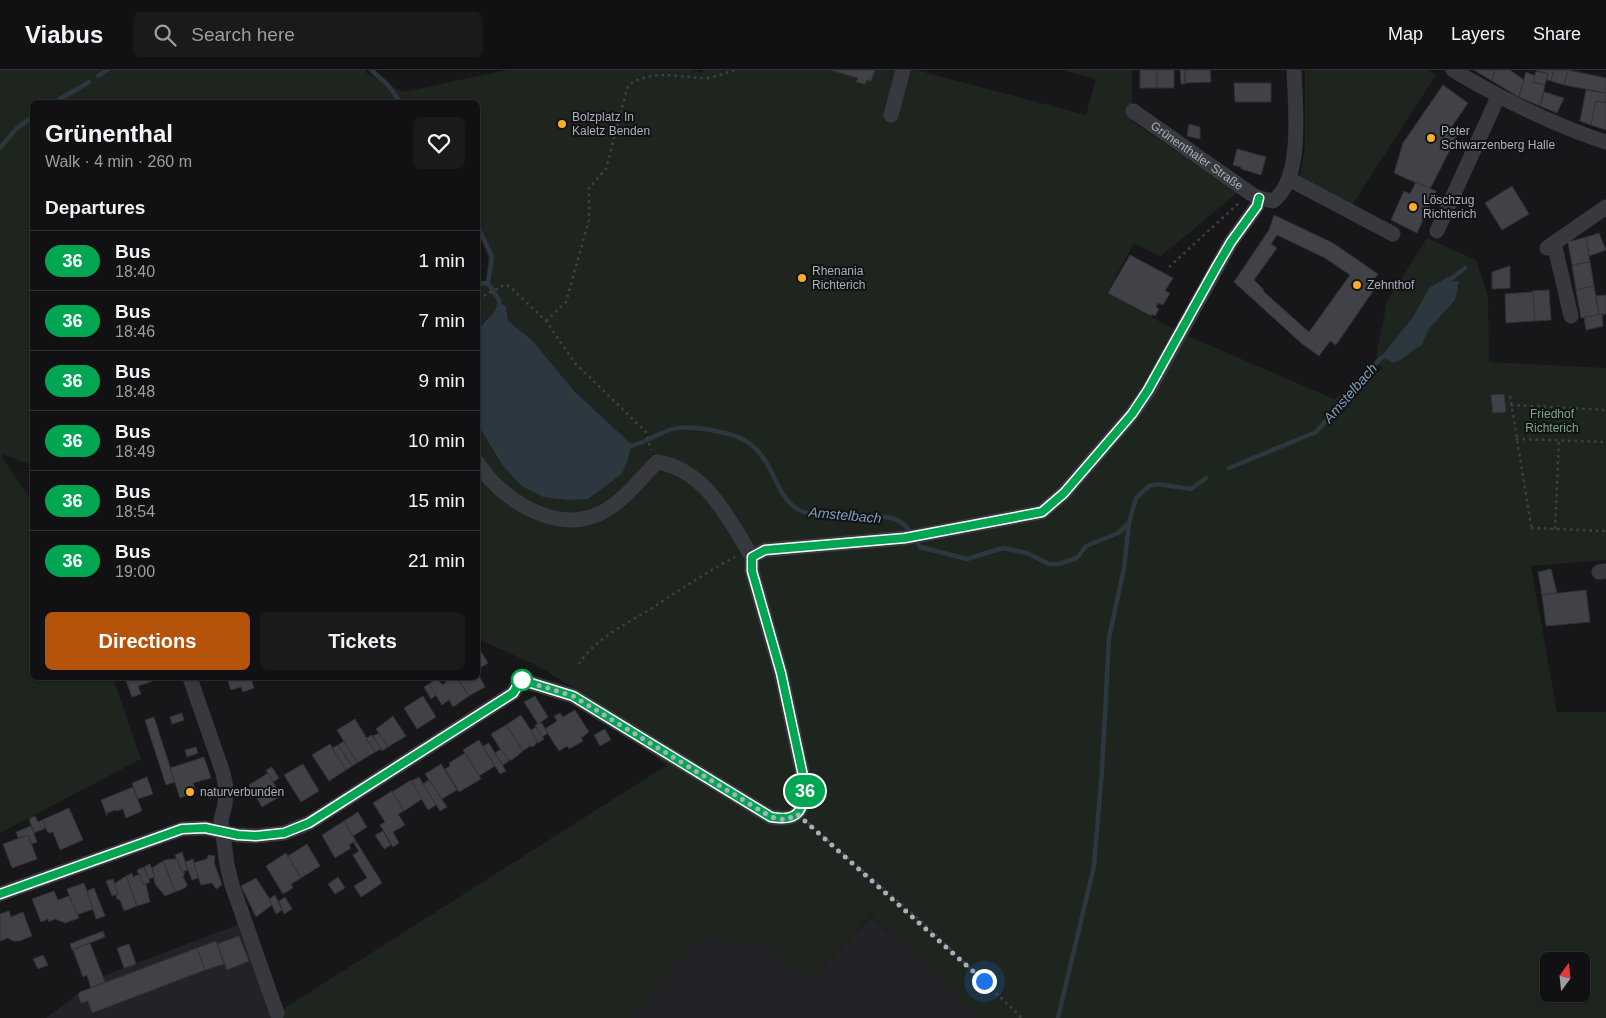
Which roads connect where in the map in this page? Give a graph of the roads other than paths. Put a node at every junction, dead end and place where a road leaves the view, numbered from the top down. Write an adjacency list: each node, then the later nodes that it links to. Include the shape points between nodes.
1 (903, 70): 6 (street)
2 (1294, 70): 8 (street, via 1294,145)
3 (1453, 70): 4 (street)
4 (1498, 97): 7 (street); 11 (street)
5 (1133, 111): 9 (street, Grünenthaler Straße)
6 (891, 115)
7 (1606, 142)
8 (1290, 179): 9 (street, via 1281,195 1273,201); 12 (street)
9 (1255, 196): 15 (street, via 1257,206 1231,242 1132,414 1064,493 1042,512 905,538 765,550)
10 (1606, 207): 13 (street, via 1550,246)
11 (1437, 231)
12 (1393, 234)
13 (1571, 316)
14 (480, 467): 15 (street, via 487,478 523,506 570,520 596,516 618,502 657,462 671,464 691,475 710,494)
15 (752, 557): 17 (street, via 752,571 781,673 805,785 803,804 797,814 786,820 771,817 573,696 521,680 513,693 309,823 284,833 256,836)
16 (191, 680): 17 (street, via 223,773 226,788 221,820)
17 (223, 831): 18 (street, via 205,828 165,834); 19 (street, via 232,885)
18 (0, 894)
19 (277, 1013)

